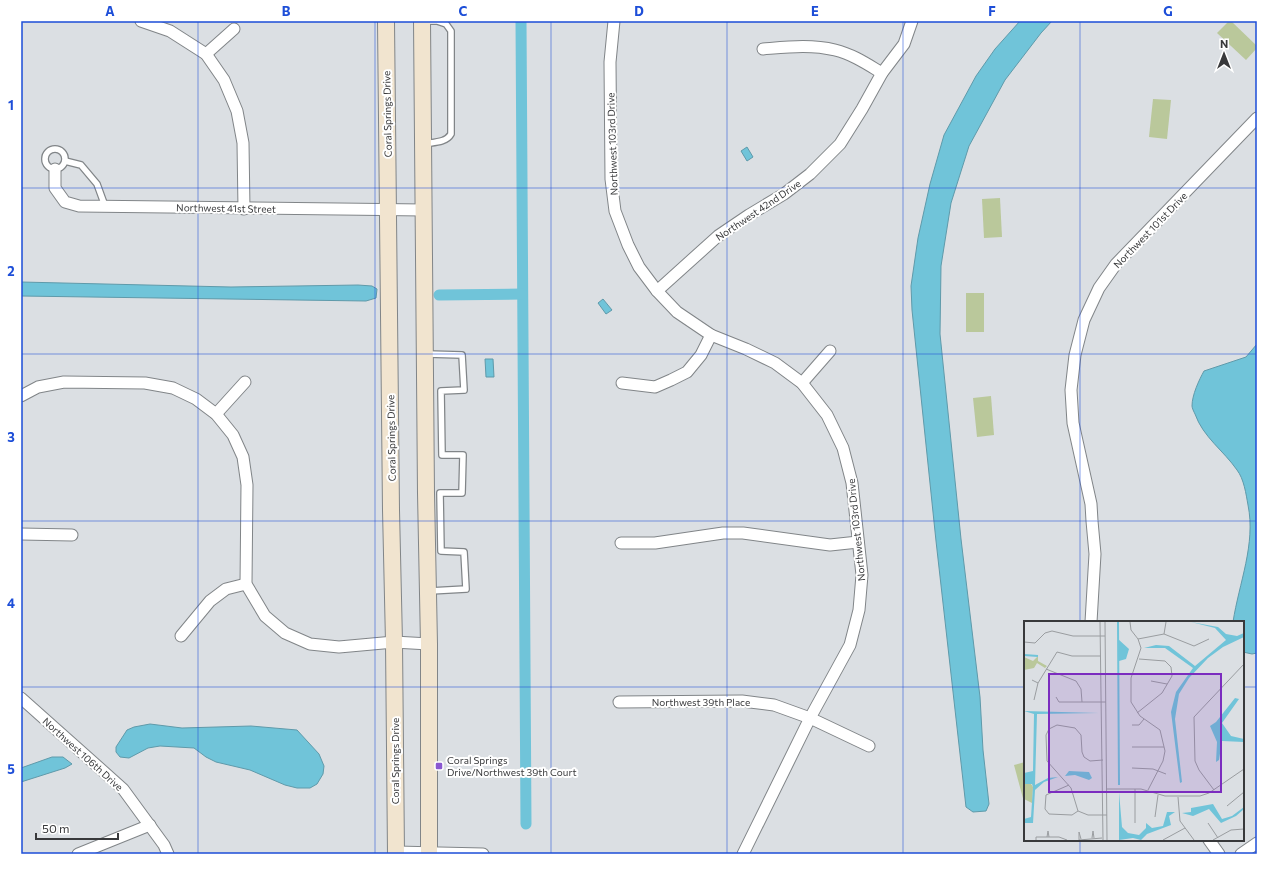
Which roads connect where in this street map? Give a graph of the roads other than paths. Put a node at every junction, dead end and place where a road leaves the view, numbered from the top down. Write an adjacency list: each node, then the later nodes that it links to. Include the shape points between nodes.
1 (141, 21): 9 (street, via 170,32)
2 (386, 21): 17 (main road, Coral Springs Drive)
3 (422, 21): 12 (main road)
4 (428, 21): 12 (lane, via 446,24 451,31 451,134 441,142)
5 (614, 21): 19 (street, Northwest 103rd Drive, via 610,62 611,179 615,211 639,267)
6 (912, 21): 10 (street, Northwest 42nd Drive, via 904,44)
7 (234, 29): 9 (street)
8 (763, 49): 10 (street, via 794,46 835,50)
9 (206, 54): 16 (street, via 224,80 237,111 243,143)
10 (882, 73): 19 (street, Northwest 42nd Drive, via 840,144 810,174 784,194 718,236)
11 (1257, 118): 35 (street, Northwest 101st Drive, via 1116,264 1099,288 1084,320 1075,355 1071,390 1073,423 1092,515 1095,554)
12 (423, 144): 18 (main road)
13 (65, 162): 14 (lane); 14 (lane, via 60,150 53,149 48,152 45,162 48,167); 15 (lane, via 81,165 97,184)
14 (55, 169): 15 (street, Northwest 41st Street, via 55,188 65,202 79,206)
15 (105, 206): 16 (street, Northwest 41st Street)
16 (244, 209): 17 (street, Northwest 41st Street)
17 (389, 210): 18 (street, Northwest 41st Street); 37 (main road, Coral Springs Drive)
18 (424, 210): 22 (main road)
19 (657, 291): 20 (street, Northwest 103rd Drive, via 677,312)
20 (711, 335): 24 (street, via 701,355 687,372 655,387); 25 (street, Northwest 103rd Drive, via 775,363)
21 (830, 351): 25 (street)
22 (425, 354): 28 (main road); 28 (lane, via 462,355 464,390 441,391 442,455 463,455 462,493)
23 (245, 382): 27 (street)
24 (622, 383)
25 (802, 383): 31 (street, Northwest 103rd Drive, via 827,415 842,448 852,483)
26 (21, 396): 27 (street, via 38,387 64,382 145,383 173,388 196,399)
27 (216, 414): 33 (street, via 233,435 243,457 247,485)
28 (433, 493): 34 (main road); 34 (lane, via 441,551 464,552 466,590)
29 (21, 534): 30 (street)
30 (72, 535)
31 (858, 542): 32 (street, via 830,545 743,534 723,534 655,543); 41 (street, Northwest 103rd Drive, via 862,575 859,610 850,645)
32 (621, 543)
33 (246, 584): 36 (street, via 226,590 210,601); 37 (street, via 265,616 285,633 310,644 340,647)
34 (428, 591): 38 (main road)
35 (1091, 621)
36 (181, 636)
37 (394, 642): 38 (street); 46 (main road, Coral Springs Drive)
38 (429, 644): 49 (main road)
39 (21, 698): 43 (street, Northwest 106th Drive, via 124,789)
40 (619, 702): 41 (street, Northwest 39th Place, via 742,701 774,705)
41 (810, 718): 42 (street, Northwest 39th Place); 51 (street, Northwest 103rd Drive)
42 (869, 746)
43 (150, 825): 47 (street); 48 (street, Northwest 106th Drive)
44 (1210, 841): 52 (street)
45 (1257, 843): 53 (street)
46 (396, 853): 49 (street)
47 (78, 854)
48 (168, 854)
49 (429, 854): 50 (street)
50 (483, 854)
51 (743, 854)
52 (1219, 854)
53 (1241, 854)

